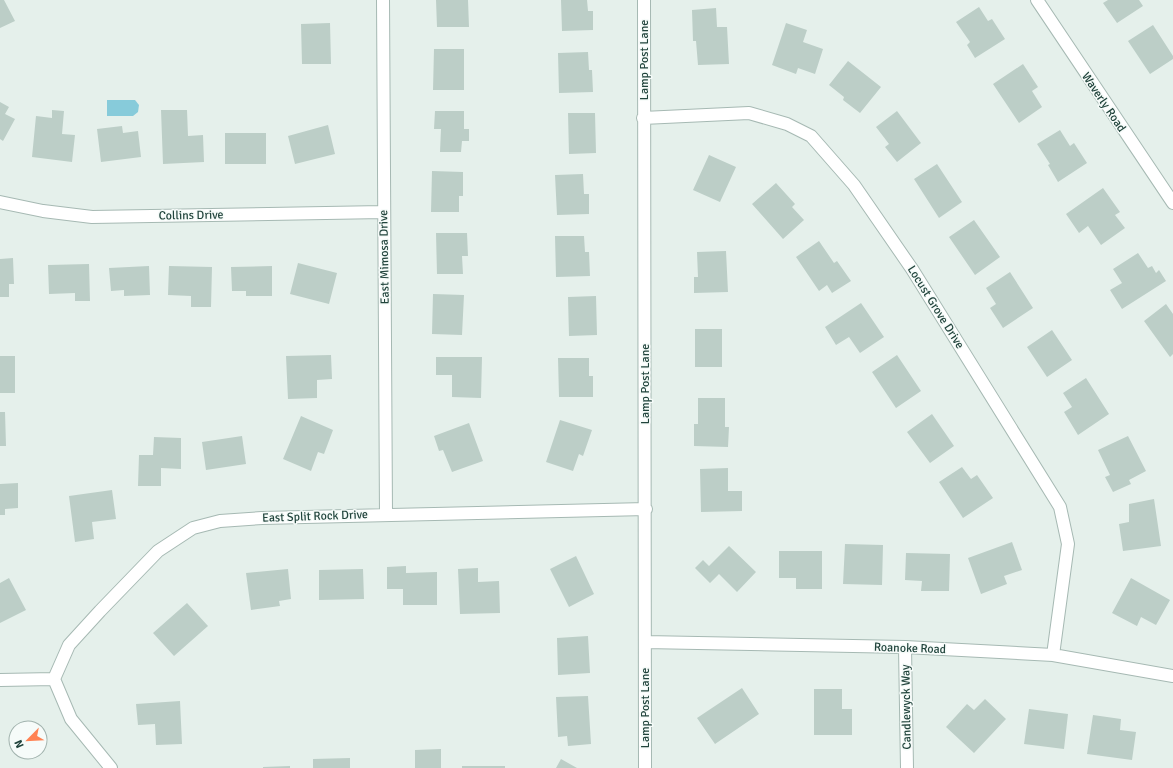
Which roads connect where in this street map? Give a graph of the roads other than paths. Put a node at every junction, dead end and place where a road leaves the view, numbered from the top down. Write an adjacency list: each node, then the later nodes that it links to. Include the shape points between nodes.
1 (383, 0): 7 (street, East Mimosa Drive)
2 (644, 0): 4 (street, Lamp Post Lane)
3 (1037, 0): 6 (street, Waverly Road)
4 (643, 118): 8 (street, Lamp Post Lane); 12 (street, Locust Grove Drive, via 749,113 787,124 811,136 854,185 912,269 1060,507 1068,544)
5 (0, 202): 7 (street, Collins Drive, via 92,217)
6 (1173, 203)
7 (383, 212): 9 (street, East Mimosa Drive)
8 (646, 508): 9 (street, East Split Rock Drive); 10 (street, Lamp Post Lane)
9 (386, 514): 14 (street, East Split Rock Drive, via 220,521 193,528 158,551 100,611 69,645)
10 (645, 642): 11 (street, Roanoke Road); 17 (street, Lamp Post Lane)
11 (905, 647): 12 (street, Roanoke Road); 18 (street, Candlewyck Way)
12 (1053, 655): 13 (street, Roanoke Road)
13 (1173, 676)
14 (54, 679): 15 (street); 16 (street, via 71,720)
15 (0, 680)
16 (111, 768)
17 (645, 768)
18 (907, 768)

